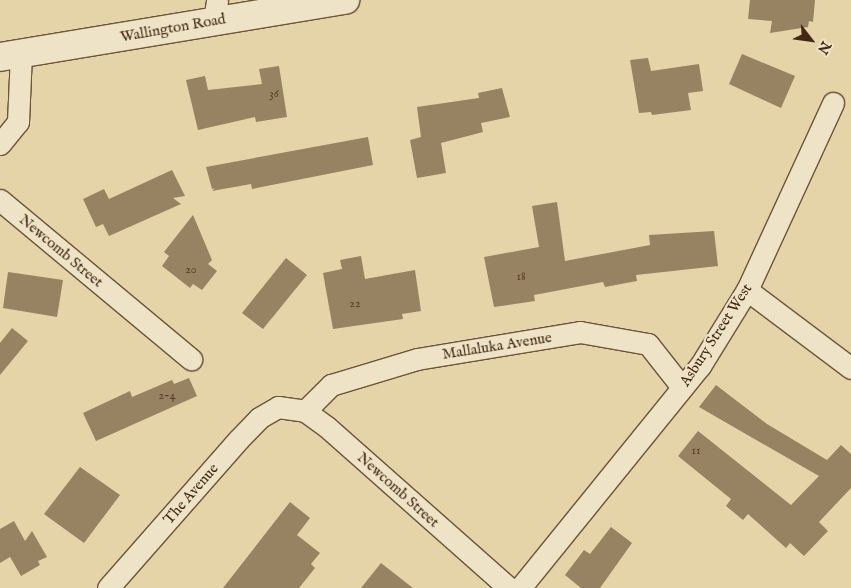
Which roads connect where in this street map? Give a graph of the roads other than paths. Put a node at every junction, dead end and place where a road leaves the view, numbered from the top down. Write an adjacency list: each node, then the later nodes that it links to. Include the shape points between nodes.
1 (346, 0): 2 (street, Wallington Road)
2 (216, 10): 3 (street, Wallington Road)
3 (10, 55): 5 (street, via 18,122)
4 (833, 103): 7 (street, Asbury Street West)
5 (0, 144)
6 (0, 200): 8 (street, Newcomb Street)
7 (747, 290): 9 (street); 10 (street, Asbury Street West, via 700,366)
8 (191, 359)
9 (851, 368)
10 (682, 387): 12 (street, Mallaluka Avenue, via 648,344 580,332 417,359 331,385); 15 (street, Asbury Street West)
11 (278, 407): 12 (street, Newcomb Street); 13 (street, The Avenue, via 259,418 239,439)
12 (305, 411): 14 (street, Newcomb Street)
13 (108, 588)
14 (509, 588)
15 (520, 588)

